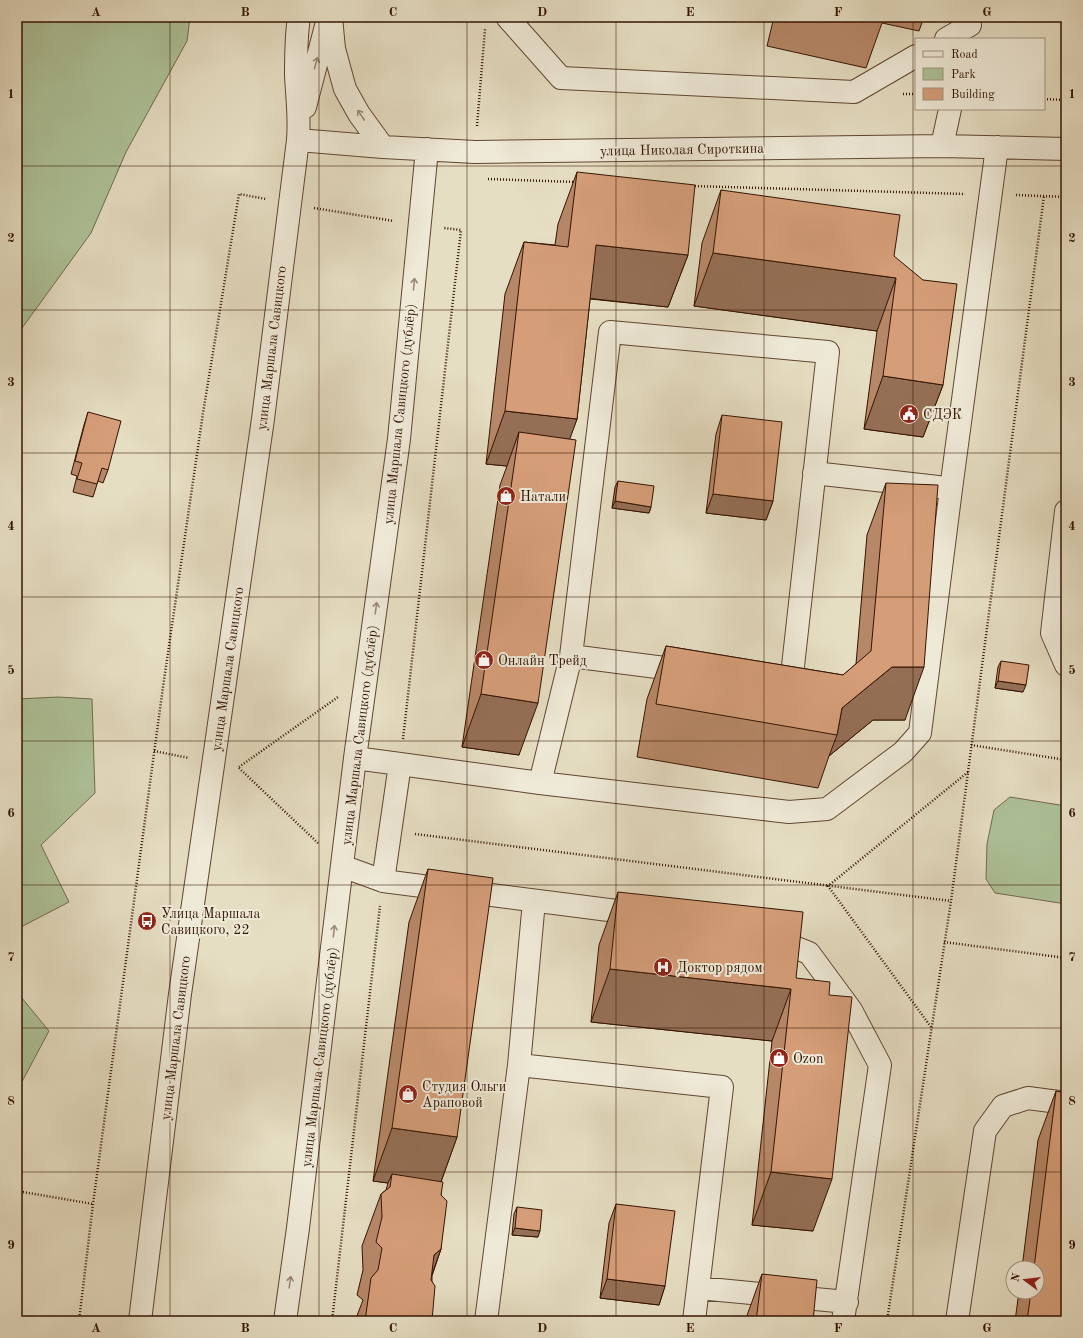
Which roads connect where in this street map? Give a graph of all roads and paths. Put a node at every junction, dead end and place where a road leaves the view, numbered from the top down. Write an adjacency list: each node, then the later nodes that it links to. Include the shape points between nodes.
1 (299, 17): 13 (street, улица Маршала Савицкого, via 296,75)
2 (328, 17): 13 (street, one-way to 2)
3 (331, 17): 15 (street, one-way to 3, via 345,89 334,49)
4 (507, 17): 8 (street, via 561,78 854,92)
5 (485, 25): 19 (path)
6 (969, 27): 7 (street)
7 (948, 38)
8 (915, 57)
9 (1066, 87): 11 (path)
10 (1045, 99): 11 (path)
11 (1065, 100)
12 (950, 110): 14 (street)
13 (298, 134): 15 (street, улица Николая Сироткина); 26 (street, улица Маршала Савицкого)
14 (942, 146): 16 (street, улица Николая Сироткина); 19 (street, улица Николая Сироткина)
15 (383, 147): 17 (street, улица Николая Сироткина)
16 (998, 147): 18 (street, улица Николая Сироткина); 23 (street)
17 (427, 149): 19 (street, улица Николая Сироткина); 27 (street, улица Маршала Савицкого (дублёр))
18 (1066, 149)
19 (475, 152)
20 (488, 179): 21 (path)
21 (576, 182)
22 (687, 185): 23 (path)
23 (991, 195): 24 (path); 29 (street)
24 (1044, 196): 25 (path); 36 (path)
25 (1066, 197)
26 (289, 204): 27 (path); 37 (path, via 239,194 201,421); 41 (street, улица Маршала Савицкого, via 263,419)
27 (419, 225): 34 (street, улица Маршала Савицкого (дублёр), one-way to 27, via 399,439); 38 (path, via 461,230)
28 (814, 473): 29 (street); 31 (street, via 828,352 610,332); 35 (street, via 791,684)
29 (951, 488): 44 (street, via 920,733 903,752 827,809 789,812)
30 (1066, 511): 32 (street, via 1052,633)
31 (571, 656): 33 (street); 44 (street)
32 (1066, 664)
33 (705, 673)
34 (366, 676): 39 (street, улица Маршала Савицкого (дублёр)); 42 (path)
35 (760, 680)
36 (971, 745): 40 (path); 43 (path)
37 (154, 751): 41 (path); 59 (path)
38 (401, 754): 39 (street); 44 (street); 45 (street)
39 (355, 758): 46 (street, улица Маршала Савицкого (дублёр))
40 (1066, 760)
41 (213, 762): 42 (path); 63 (street, улица Маршала Савицкого, via 180,994)
42 (239, 768): 46 (path)
43 (968, 772): 48 (path); 50 (path)
44 (540, 783)
45 (391, 830): 47 (street); 48 (path)
46 (342, 866): 47 (street); 64 (street, улица Маршала Савицкого (дублёр), one-way to 46)
47 (383, 881): 49 (street); 65 (path)
48 (828, 886): 50 (path); 55 (path)
49 (534, 901): 51 (street); 56 (street)
50 (951, 901): 53 (path)
51 (661, 916)
52 (754, 931): 61 (street, via 809,953 851,1010 880,1065)
53 (944, 942): 54 (path); 55 (path)
54 (1066, 958)
55 (932, 1027): 68 (path)
56 (519, 1065): 60 (street, via 722,1087); 66 (street)
57 (1066, 1102): 69 (street, via 1028,1098 1003,1106 985,1131)
58 (17, 1191): 59 (path)
59 (93, 1204): 62 (path)
60 (698, 1288): 61 (street); 67 (street)
61 (845, 1312)
62 (79, 1321)
63 (140, 1321)
64 (285, 1321)
65 (332, 1321)
66 (486, 1321)
67 (694, 1321)
68 (887, 1321)
69 (956, 1321)

